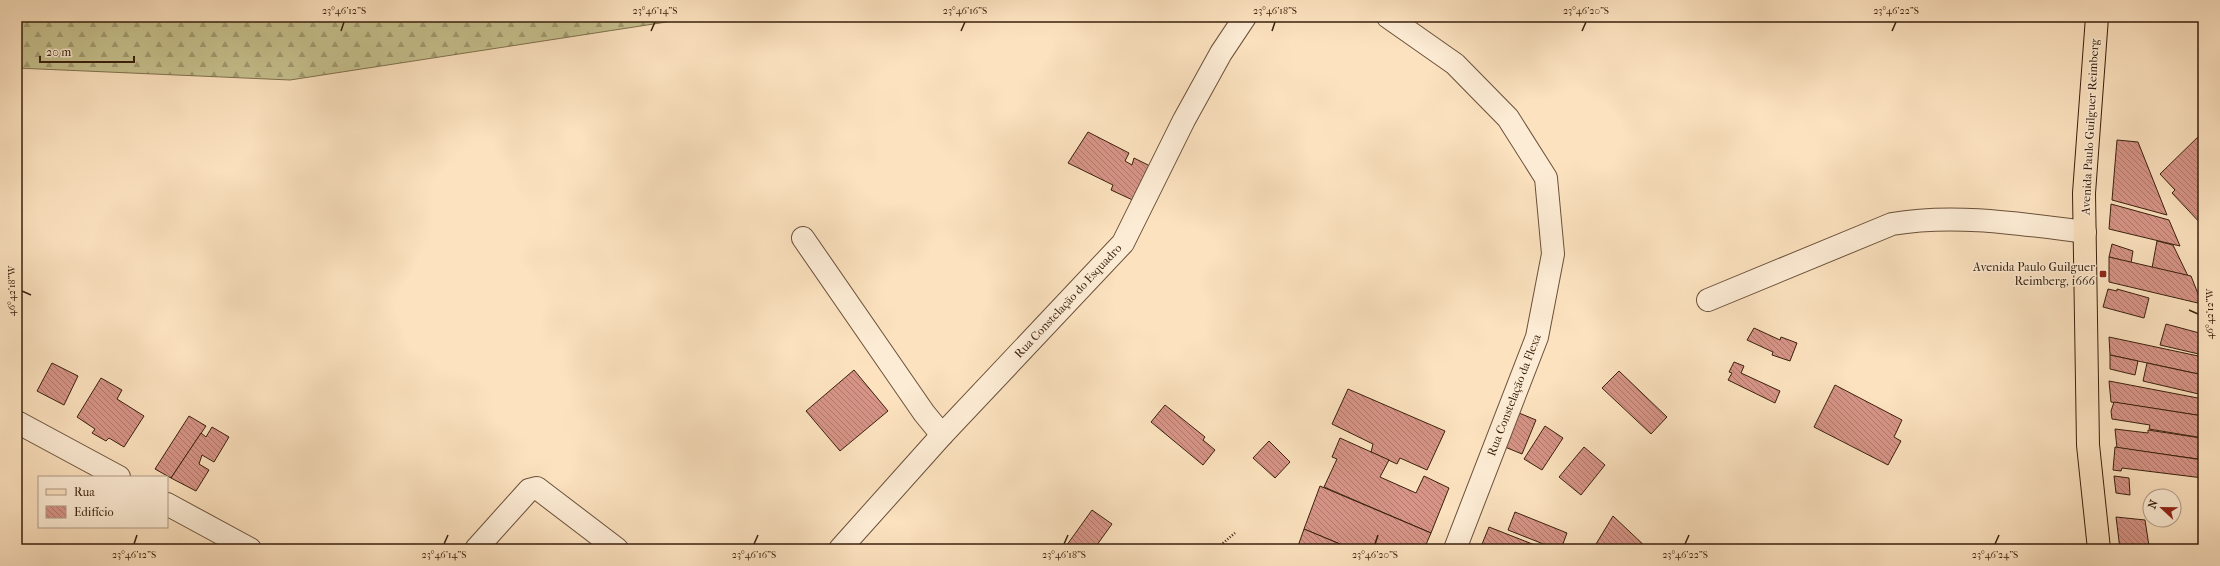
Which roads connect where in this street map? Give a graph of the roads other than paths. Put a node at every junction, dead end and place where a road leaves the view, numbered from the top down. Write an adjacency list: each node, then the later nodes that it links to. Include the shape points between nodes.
1 (1245, 17): 8 (street, Rua Constelação do Esquadro, via 1221,53 1184,120 1123,244)
2 (1388, 17): 15 (street, Rua Constelação da Flexa, via 1455,64 1508,118 1546,178 1553,254 1537,337)
3 (2097, 17): 4 (main road, Avenida Paulo Guilguer Reimberg, via 2084,193)
4 (2085, 232): 6 (street, via 2017,224 1944,220 1917,220 1892,224); 16 (main road, Avenida Paulo Guilguer Reimberg, via 2088,445)
5 (803, 238): 8 (street, via 924,413)
6 (1708, 300)
7 (17, 422): 9 (street)
8 (942, 435): 14 (street, Rua Constelação do Esquadro)
9 (117, 476)
10 (168, 505): 11 (street)
11 (250, 549)
12 (476, 549): 13 (street, via 529,490 537,488)
13 (617, 549)
14 (840, 549)
15 (1455, 549)
16 (2098, 549)

